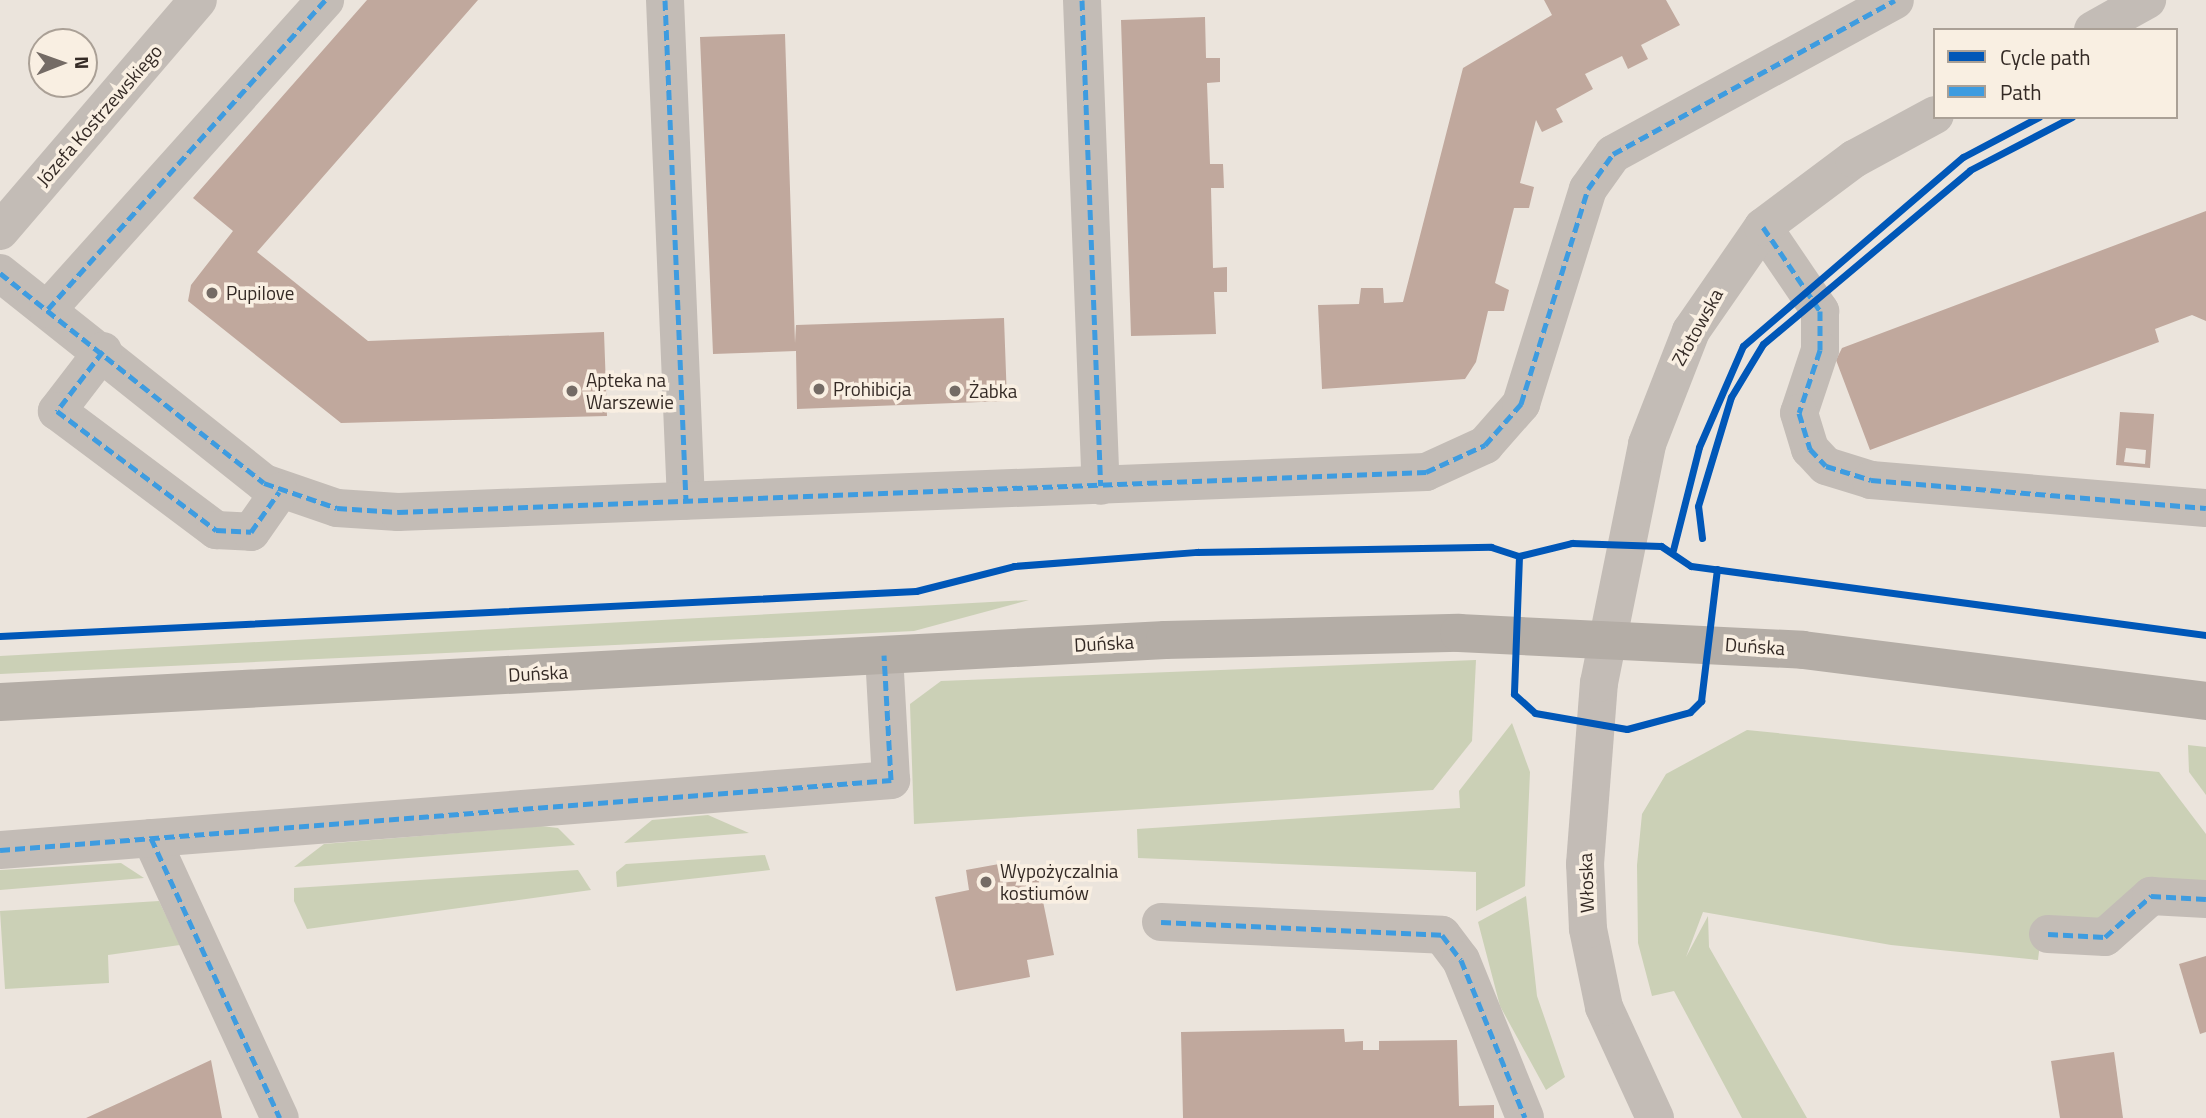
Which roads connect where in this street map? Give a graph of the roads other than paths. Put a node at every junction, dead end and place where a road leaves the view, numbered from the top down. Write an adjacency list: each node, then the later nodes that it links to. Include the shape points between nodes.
1 (198, 0): 10 (street, Józefa Kostrzewskiego)
2 (325, 0): 12 (street)
3 (665, 0): 16 (street)
4 (1082, 0): 14 (street)
5 (1895, 0): 14 (street, via 1613,154 1588,189 1521,404 1503,428 1460,461 1402,475)
6 (2147, 0): 7 (street)
7 (2097, 28)
8 (1933, 117): 9 (street, Złotowska, via 1854,159)
9 (1763, 227): 17 (street, via 1820,311 1820,350 1798,413 1810,449 1826,466 1871,480); 18 (street, Złotowska, via 1704,307 1677,359 1634,489)
10 (0, 230)
11 (0, 273): 12 (street)
12 (48, 309): 13 (street)
13 (103, 351): 15 (street); 15 (street, via 57,411 216,530 251,532)
14 (1101, 486): 16 (street)
15 (279, 492): 16 (street, via 372,512)
16 (687, 501)
17 (2206, 509)
18 (1607, 637): 19 (street, Duńska, via 1332,635); 20 (street, Duńska, via 1901,660); 29 (street, Włoska, via 1585,819 1588,929 1604,1007)
19 (884, 654): 21 (street, Duńska); 22 (street, via 891,780)
20 (2206, 701)
21 (0, 702)
22 (151, 838): 23 (street); 27 (street)
23 (0, 850)
24 (2206, 899): 26 (street, via 2151,896 2105,937)
25 (1161, 922): 28 (street, via 1442,935 1461,960)
26 (2048, 934)
27 (280, 1118)
28 (1525, 1118)
29 (1656, 1118)

